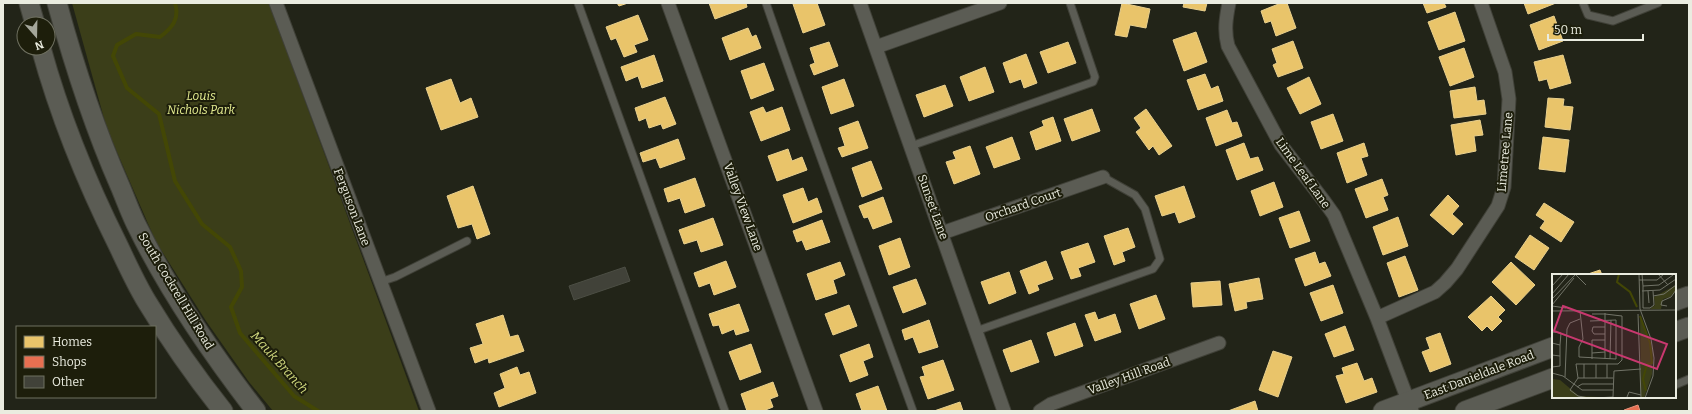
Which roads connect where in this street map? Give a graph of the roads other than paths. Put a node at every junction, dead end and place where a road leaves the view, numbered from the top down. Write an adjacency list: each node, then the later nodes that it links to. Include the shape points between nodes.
1 (29, 3): 14 (main road)
2 (57, 3): 17 (main road, South Cockrell Hill Road)
3 (276, 3): 23 (street, Ferguson Lane)
4 (578, 3): 39 (lane)
5 (668, 3): 40 (street, Valley View Lane)
6 (766, 3): 41 (lane)
7 (860, 3): 15 (street, Sunset Lane)
8 (1000, 3): 15 (street)
9 (1070, 3): 19 (lane, via 1095,77 1093,82)
10 (1229, 3): 26 (street, Lime Leaf Lane, via 1225,35 1228,46 1281,145 1334,215)
11 (1481, 3): 26 (street, Limetree Lane, via 1505,72 1509,99 1504,187 1498,206 1445,283 1435,292)
12 (1583, 3): 13 (lane, via 1588,15 1613,21)
13 (1658, 3)
14 (33, 16)
15 (876, 47): 19 (street, Sunset Lane)
16 (43, 56): 18 (main road)
17 (96, 129): 18 (main road); 37 (main road, South Cockrell Hill Road, via 138,228 177,298)
18 (70, 139): 36 (main road, via 99,206 146,300 175,347)
19 (911, 146): 21 (street, Sunset Lane)
20 (1103, 177): 21 (street, Orchard Court); 28 (lane, via 1135,195 1145,209 1160,259 1153,268)
21 (942, 233): 28 (street, Sunset Lane)
22 (467, 241): 23 (lane, via 395,278)
23 (380, 282): 38 (street, Ferguson Lane)
24 (1689, 296): 25 (main road)
25 (1676, 301)
26 (1377, 318): 35 (street, Lime Leaf Lane)
27 (1689, 327): 29 (main road)
28 (976, 331): 42 (street, Sunset Lane)
29 (1676, 332)
30 (1219, 343): 43 (street, Valley Hill Road, via 1051,404)
31 (1552, 347): 35 (main road, East Danieldale Road)
32 (1552, 378): 45 (main road)
33 (1689, 379): 34 (lane)
34 (1676, 385)
35 (1410, 406): 44 (main road, East Danieldale Road)
36 (223, 411)
37 (256, 411)
38 (429, 411)
39 (725, 411)
40 (816, 411)
41 (912, 411)
42 (1004, 411)
43 (1040, 411)
44 (1383, 411)
45 (1464, 411)

